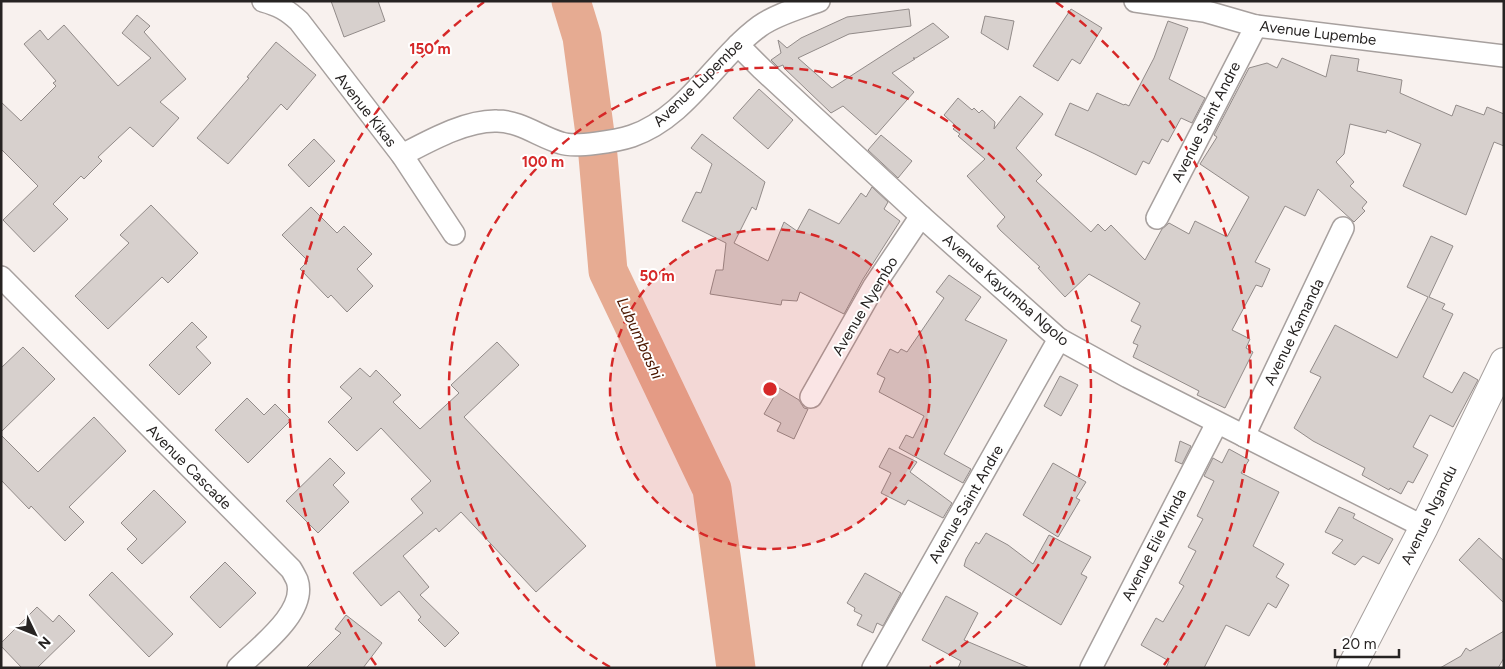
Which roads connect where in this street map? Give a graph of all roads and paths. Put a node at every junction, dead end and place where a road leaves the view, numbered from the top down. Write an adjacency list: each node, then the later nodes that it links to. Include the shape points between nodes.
1 (263, 1): 8 (street, Avenue Kikas, via 278,5 299,21)
2 (819, 1): 6 (street, Avenue Lupembe, via 761,25)
3 (1135, 1): 4 (street, Avenue Lupembe)
4 (1204, 6): 5 (street, Avenue Lupembe)
5 (1256, 26): 7 (street, Avenue Lupembe); 10 (street, Avenue Saint Andre)
6 (738, 45): 8 (street, Avenue Lupembe, via 663,121 619,140 562,144 519,126 486,121 464,126); 9 (street, Avenue Kayumba Ngolo)
7 (1504, 56)
8 (402, 155): 12 (street, Avenue Kikas)
9 (921, 216): 14 (street, Avenue Kayumba Ngolo); 16 (street, Avenue Nyembo, via 874,286)
10 (1157, 218)
11 (1343, 228): 18 (street, Avenue Kamanda)
12 (454, 234)
13 (1, 277): 20 (street, Avenue Cascade, via 291,569 298,587 298,597 291,613)
14 (1059, 339): 17 (street, Avenue Kayumba Ngolo); 21 (street, Avenue Saint Andre)
15 (1501, 377): 19 (street, Avenue Ngandu)
16 (811, 397)
17 (1217, 423): 18 (street, Avenue Kayumba Ngolo); 22 (street, Avenue Elie Minda)
18 (1244, 436): 19 (street, Avenue Kayumba Ngolo)
19 (1424, 527): 23 (street, Avenue Ngandu)
20 (238, 668)
21 (873, 668)
22 (1091, 668)
23 (1351, 668)

